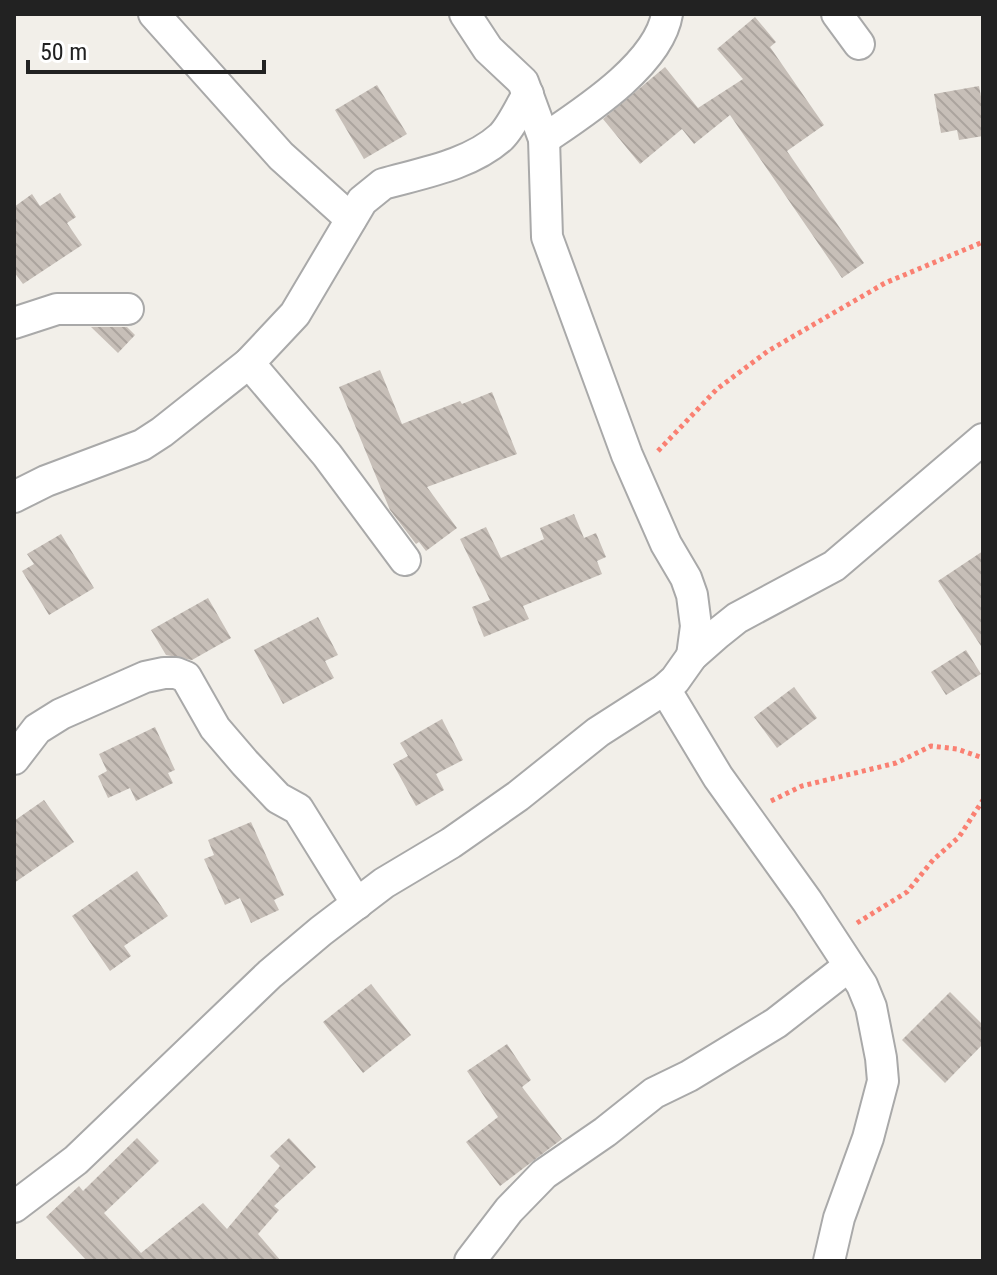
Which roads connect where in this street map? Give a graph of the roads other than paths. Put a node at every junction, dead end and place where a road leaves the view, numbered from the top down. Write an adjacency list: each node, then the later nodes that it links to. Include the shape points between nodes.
1 (154, 14): 8 (street, via 281,156)
2 (465, 14): 6 (street)
3 (667, 14): 7 (street, via 650,50 625,77)
4 (837, 14): 5 (street)
5 (859, 44)
6 (528, 94): 7 (street); 8 (street, via 503,135 487,147 466,159 383,184 362,201)
7 (544, 139): 15 (street, via 547,237 636,476 692,595)
8 (351, 219): 11 (street, via 295,314)
9 (128, 309): 10 (street, via 57,309)
10 (14, 323)
11 (249, 363): 13 (street, via 142,445); 14 (street, via 327,455)
12 (983, 439): 15 (street, via 834,566 737,618)
13 (14, 497)
14 (405, 560)
15 (692, 656): 16 (street)
16 (665, 689): 18 (street); 19 (street, via 692,737)
17 (14, 759): 18 (street, via 37,729 61,714 145,677 186,677 235,752 278,798 298,809)
18 (357, 904): 20 (street, via 270,974 76,1160)
19 (849, 966): 21 (street, via 776,1023 635,1106 544,1174); 22 (street, via 871,1007 883,1081)
20 (14, 1207)
21 (470, 1261)
22 (829, 1261)

